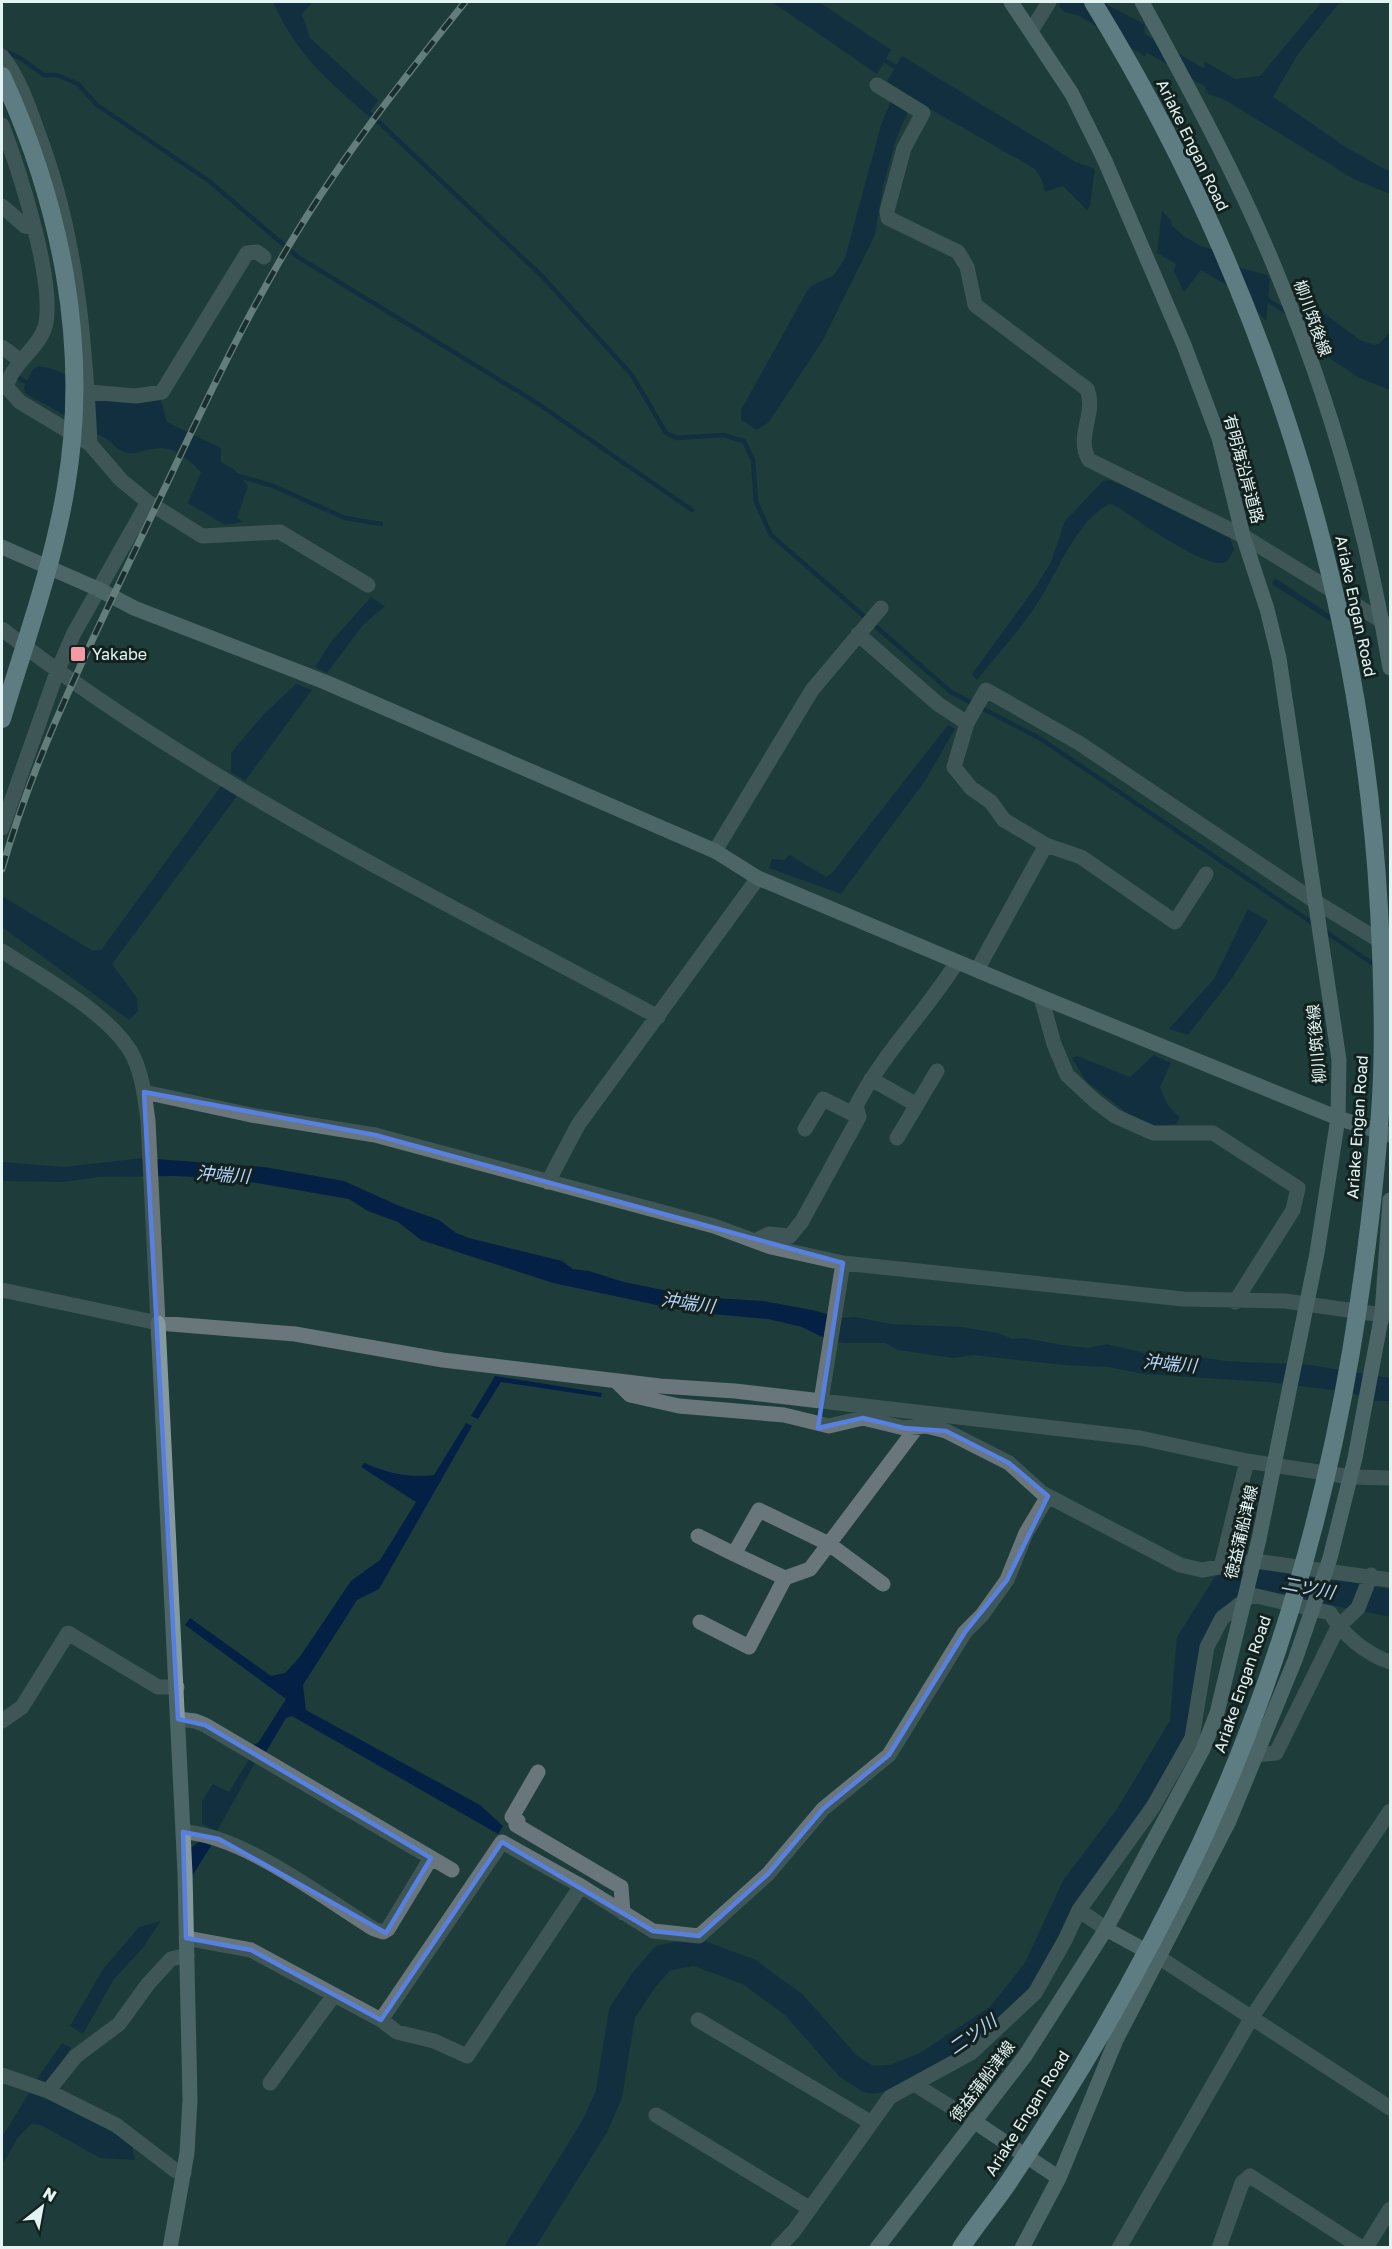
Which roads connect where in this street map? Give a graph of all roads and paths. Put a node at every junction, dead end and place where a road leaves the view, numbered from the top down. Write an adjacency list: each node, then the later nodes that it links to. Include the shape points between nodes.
1 (1011, 2): 6 (main road, 有明海沿岸道路)
2 (1049, 2): 6 (street)
3 (1083, 2): 112 (highway, Ariake Engan Road, via 1151,120 1220,264 1277,413 1319,556 1350,717 1365,822 1373,950 1374,1072 1353,1293 1331,1415 1300,1543 1261,1672 1191,1843 1145,1935)
4 (1094, 2): 112 (highway, Ariake Engan Road, via 1160,117 1228,262 1285,411 1326,555 1359,715 1373,821 1381,951 1382,1071 1376,1180 1338,1427 1309,1546 1269,1675 1200,1846 1152,1939 1076,2073)
5 (1142, 2): 25 (main road, 柳川筑後線, via 1209,124 1282,284 1347,473)
6 (1030, 31): 20 (main road, 有明海沿岸道路, via 1072,94 1148,258 1219,438)
7 (4, 66): 13 (street, via 31,111 60,199); 30 (highway, via 58,233 68,283 74,412 55,543)
8 (877, 85): 20 (street, via 923,113 904,148 886,210 888,218 958,252 967,267 975,305 1087,389 1092,401 1091,416 1083,438 1089,460)
9 (2, 126): 11 (street)
10 (2, 206): 11 (street, via 25,226)
11 (33, 227): 13 (street)
12 (264, 257): 17 (street, via 257,252 247,253 162,393 136,396)
13 (61, 290): 15 (street); 17 (street)
14 (2, 347): 15 (street)
15 (26, 354): 16 (street)
16 (4, 384): 18 (street, via 20,402)
17 (87, 386): 18 (street)
18 (90, 439): 19 (street, via 121,480)
19 (148, 502): 22 (street, via 202,536 279,532); 23 (street)
20 (1244, 536): 25 (street); 37 (main road, 有明海沿岸道路, via 1279,658)
21 (2, 547): 23 (main road)
22 (368, 585)
23 (98, 589): 29 (street); 34 (main road, via 134,608 325,682)
24 (878, 611): 27 (street)
25 (1386, 622): 28 (main road, 柳川筑後線)
26 (2, 629): 29 (street)
27 (860, 632): 31 (street, via 938,704); 34 (street, via 812,690)
28 (1390, 668)
29 (57, 672): 32 (street); 44 (street, via 258,801)
30 (2, 718)
31 (970, 719): 33 (street, via 954,767 1004,820); 37 (street, via 986,690 1079,742)
32 (2, 828)
33 (1046, 845): 35 (street, via 1082,857 1174,922); 41 (street)
34 (715, 851): 36 (main road)
35 (1206, 874)
36 (758, 878): 40 (main road); 44 (street)
37 (1317, 902): 38 (street); 42 (main road, 有明海沿岸道路)
38 (1390, 947)
39 (2, 951): 47 (street, via 111,1026 133,1055)
40 (957, 962): 41 (main road); 46 (street, via 919,1019 882,1060)
41 (977, 970): 43 (main road)
42 (1329, 984): 50 (main road, 柳川筑後線, via 1339,1060)
43 (1041, 997): 50 (main road); 59 (street, via 1067,1075 1115,1116 1153,1132 1213,1133 1298,1188 1293,1210)
44 (658, 1017): 54 (street, via 578,1125)
45 (938, 1071): 48 (street)
46 (871, 1079): 48 (street); 49 (street, via 856,1106)
47 (144, 1092): 54 (street, via 251,1115 375,1135); 61 (street)
48 (917, 1105): 53 (street)
49 (859, 1117): 51 (street, via 823,1099); 56 (street, via 790,1236 769,1234)
50 (1338, 1118): 52 (main road); 60 (main road, 徳益蒲船津線)
51 (805, 1129)
52 (1390, 1135)
53 (897, 1138)
54 (548, 1182): 56 (street, via 714,1226)
55 (1390, 1200): 62 (main road)
56 (755, 1241): 57 (street)
57 (842, 1269): 59 (street); 64 (street)
58 (2, 1290): 61 (street)
59 (1235, 1302): 60 (street, via 1285,1301)
60 (1305, 1308): 62 (street); 66 (main road, 徳益蒲船津線)
61 (158, 1317): 63 (street, via 295,1334 443,1360); 82 (main road)
62 (1384, 1320): 68 (main road)
63 (616, 1381): 64 (street); 65 (street, via 630,1395 679,1406 784,1414 829,1426 863,1418 904,1428)
64 (821, 1396): 67 (street, via 1140,1438)
65 (917, 1427): 70 (street, via 946,1431 1009,1463); 72 (street)
66 (1276, 1458): 67 (street); 68 (street); 94 (main road, 徳益蒲船津線, via 1217,1713 1203,1749)
67 (1247, 1461): 74 (street)
68 (1351, 1476): 69 (street); 85 (main road, via 1330,1558 1295,1660)
69 (1390, 1478)
70 (1048, 1496): 74 (street, via 1180,1565 1202,1570); 93 (street, via 1026,1533 1007,1580 965,1632 889,1755 823,1809 768,1874 699,1936 653,1931)
71 (698, 1536): 73 (street)
72 (829, 1544): 73 (street, via 759,1510); 76 (street, via 810,1569); 78 (street)
73 (734, 1554): 76 (street)
74 (1221, 1567): 75 (street, via 1256,1561)
75 (1371, 1575): 77 (street); 80 (street, via 1358,1608)
76 (785, 1578): 79 (street, via 749,1647)
77 (1390, 1580)
78 (883, 1584)
79 (700, 1622)
80 (1338, 1627): 81 (street, via 1375,1657); 85 (street, via 1276,1753); 92 (street, via 1330,1613 1252,1595 1222,1618 1207,1647 1192,1738 1153,1807)
81 (1390, 1662)
82 (177, 1686): 83 (main road); 84 (street, via 158,1687 68,1633 21,1707)
83 (178, 1719): 88 (main road); 89 (street, via 205,1725)
84 (2, 1721)
85 (1255, 1755): 97 (main road, via 1229,1821)
86 (538, 1772): 93 (street, via 512,1817 518,1821 516,1825 621,1887)
87 (1390, 1811): 99 (street)
88 (183, 1832): 89 (street, via 219,1839 383,1932); 95 (main road)
89 (431, 1858): 90 (street)
90 (452, 1870)
91 (581, 1886): 93 (street); 100 (street, via 467,2056 434,2041 397,2032); 100 (street, via 502,1842)
92 (1079, 1910): 94 (street); 104 (street, via 1035,1993 971,2053)
93 (623, 1913)
94 (1106, 1929): 97 (main road); 109 (main road, 徳益蒲船津線, via 1024,2056)
95 (186, 1938): 96 (main road); 98 (street, via 251,1950)
96 (187, 1955): 105 (street, via 171,1959 119,2024 76,2056); 110 (main road, via 190,2100)
97 (1160, 1958): 99 (street); 111 (main road, via 1116,2040)
98 (334, 1995): 100 (street); 103 (street)
99 (1252, 2017): 106 (street); 120 (street)
100 (381, 2020)
101 (698, 2020): 108 (street)
102 (2, 2075): 105 (street)
103 (270, 2083)
104 (914, 2084): 108 (street, via 890,2097); 109 (street)
105 (48, 2091): 110 (street, via 116,2125)
106 (1390, 2108)
107 (656, 2115): 113 (street)
108 (870, 2122): 113 (street)
109 (975, 2122): 111 (main road); 117 (main road, 徳益蒲船津線)
110 (184, 2173): 115 (main road)
111 (1059, 2178): 119 (main road)
112 (1005, 2180): 118 (highway, Ariake Engan Road)
113 (810, 2208): 116 (street)
114 (1390, 2209): 122 (street)
115 (170, 2247)
116 (778, 2247)
117 (877, 2247)
118 (961, 2247)
119 (1022, 2247)
120 (1119, 2247)
121 (1219, 2247): 122 (street, via 1242,2183 1250,2176)
122 (1364, 2247)

